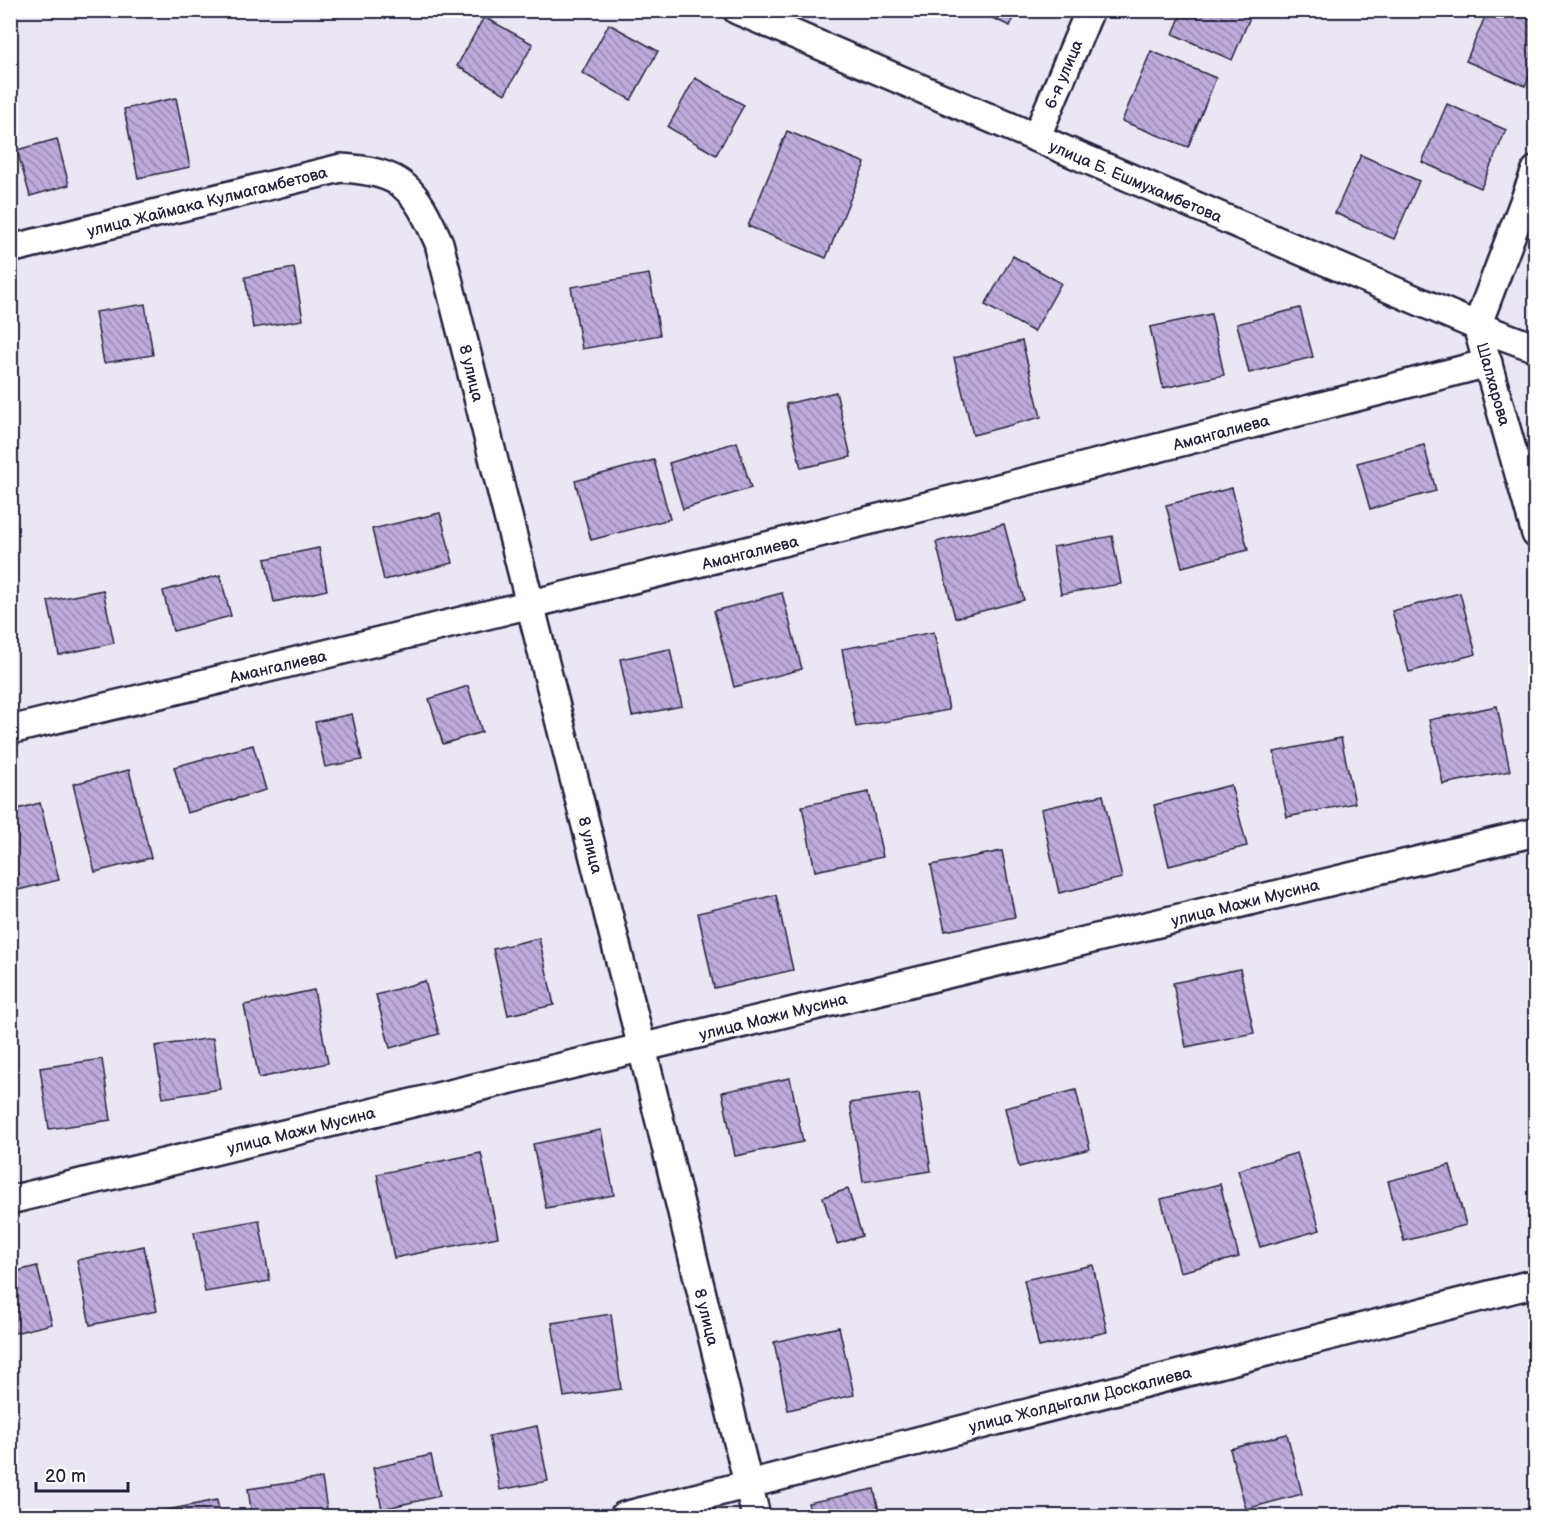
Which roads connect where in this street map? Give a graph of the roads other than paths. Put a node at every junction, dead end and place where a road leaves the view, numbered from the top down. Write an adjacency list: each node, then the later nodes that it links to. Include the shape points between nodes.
1 (737, 10): 3 (street, улица Б. Ешмухамбетова)
2 (1090, 10): 3 (street, 6-я улица)
3 (1036, 138): 7 (street, улица Б. Ешмухамбетова)
4 (1536, 170): 7 (street, Шалхарова)
5 (403, 183): 6 (street, улица Жаймака Кулмагамбетова, via 375,171 341,168); 11 (street, 8 улица, via 423,206 439,243)
6 (10, 249)
7 (1477, 326): 8 (street, улица Б. Ешмухамбетова); 9 (street, Шалхарова)
8 (1536, 348)
9 (1488, 363): 10 (street, Шалхарова); 11 (street, Амангалиева)
10 (1536, 534)
11 (532, 606): 12 (street, Амангалиева); 14 (street, 8 улица)
12 (10, 730)
13 (1536, 832): 14 (street, улица Мажи Мусина)
14 (642, 1048): 15 (street, улица Мажи Мусина); 17 (street, 8 улица)
15 (10, 1200)
16 (1536, 1283): 17 (street, улица Жолдыгали Доскалиева)
17 (748, 1486): 18 (street, улица Жолдыгали Доскалиева); 19 (street, 8 улица)
18 (624, 1516)
19 (756, 1516)

